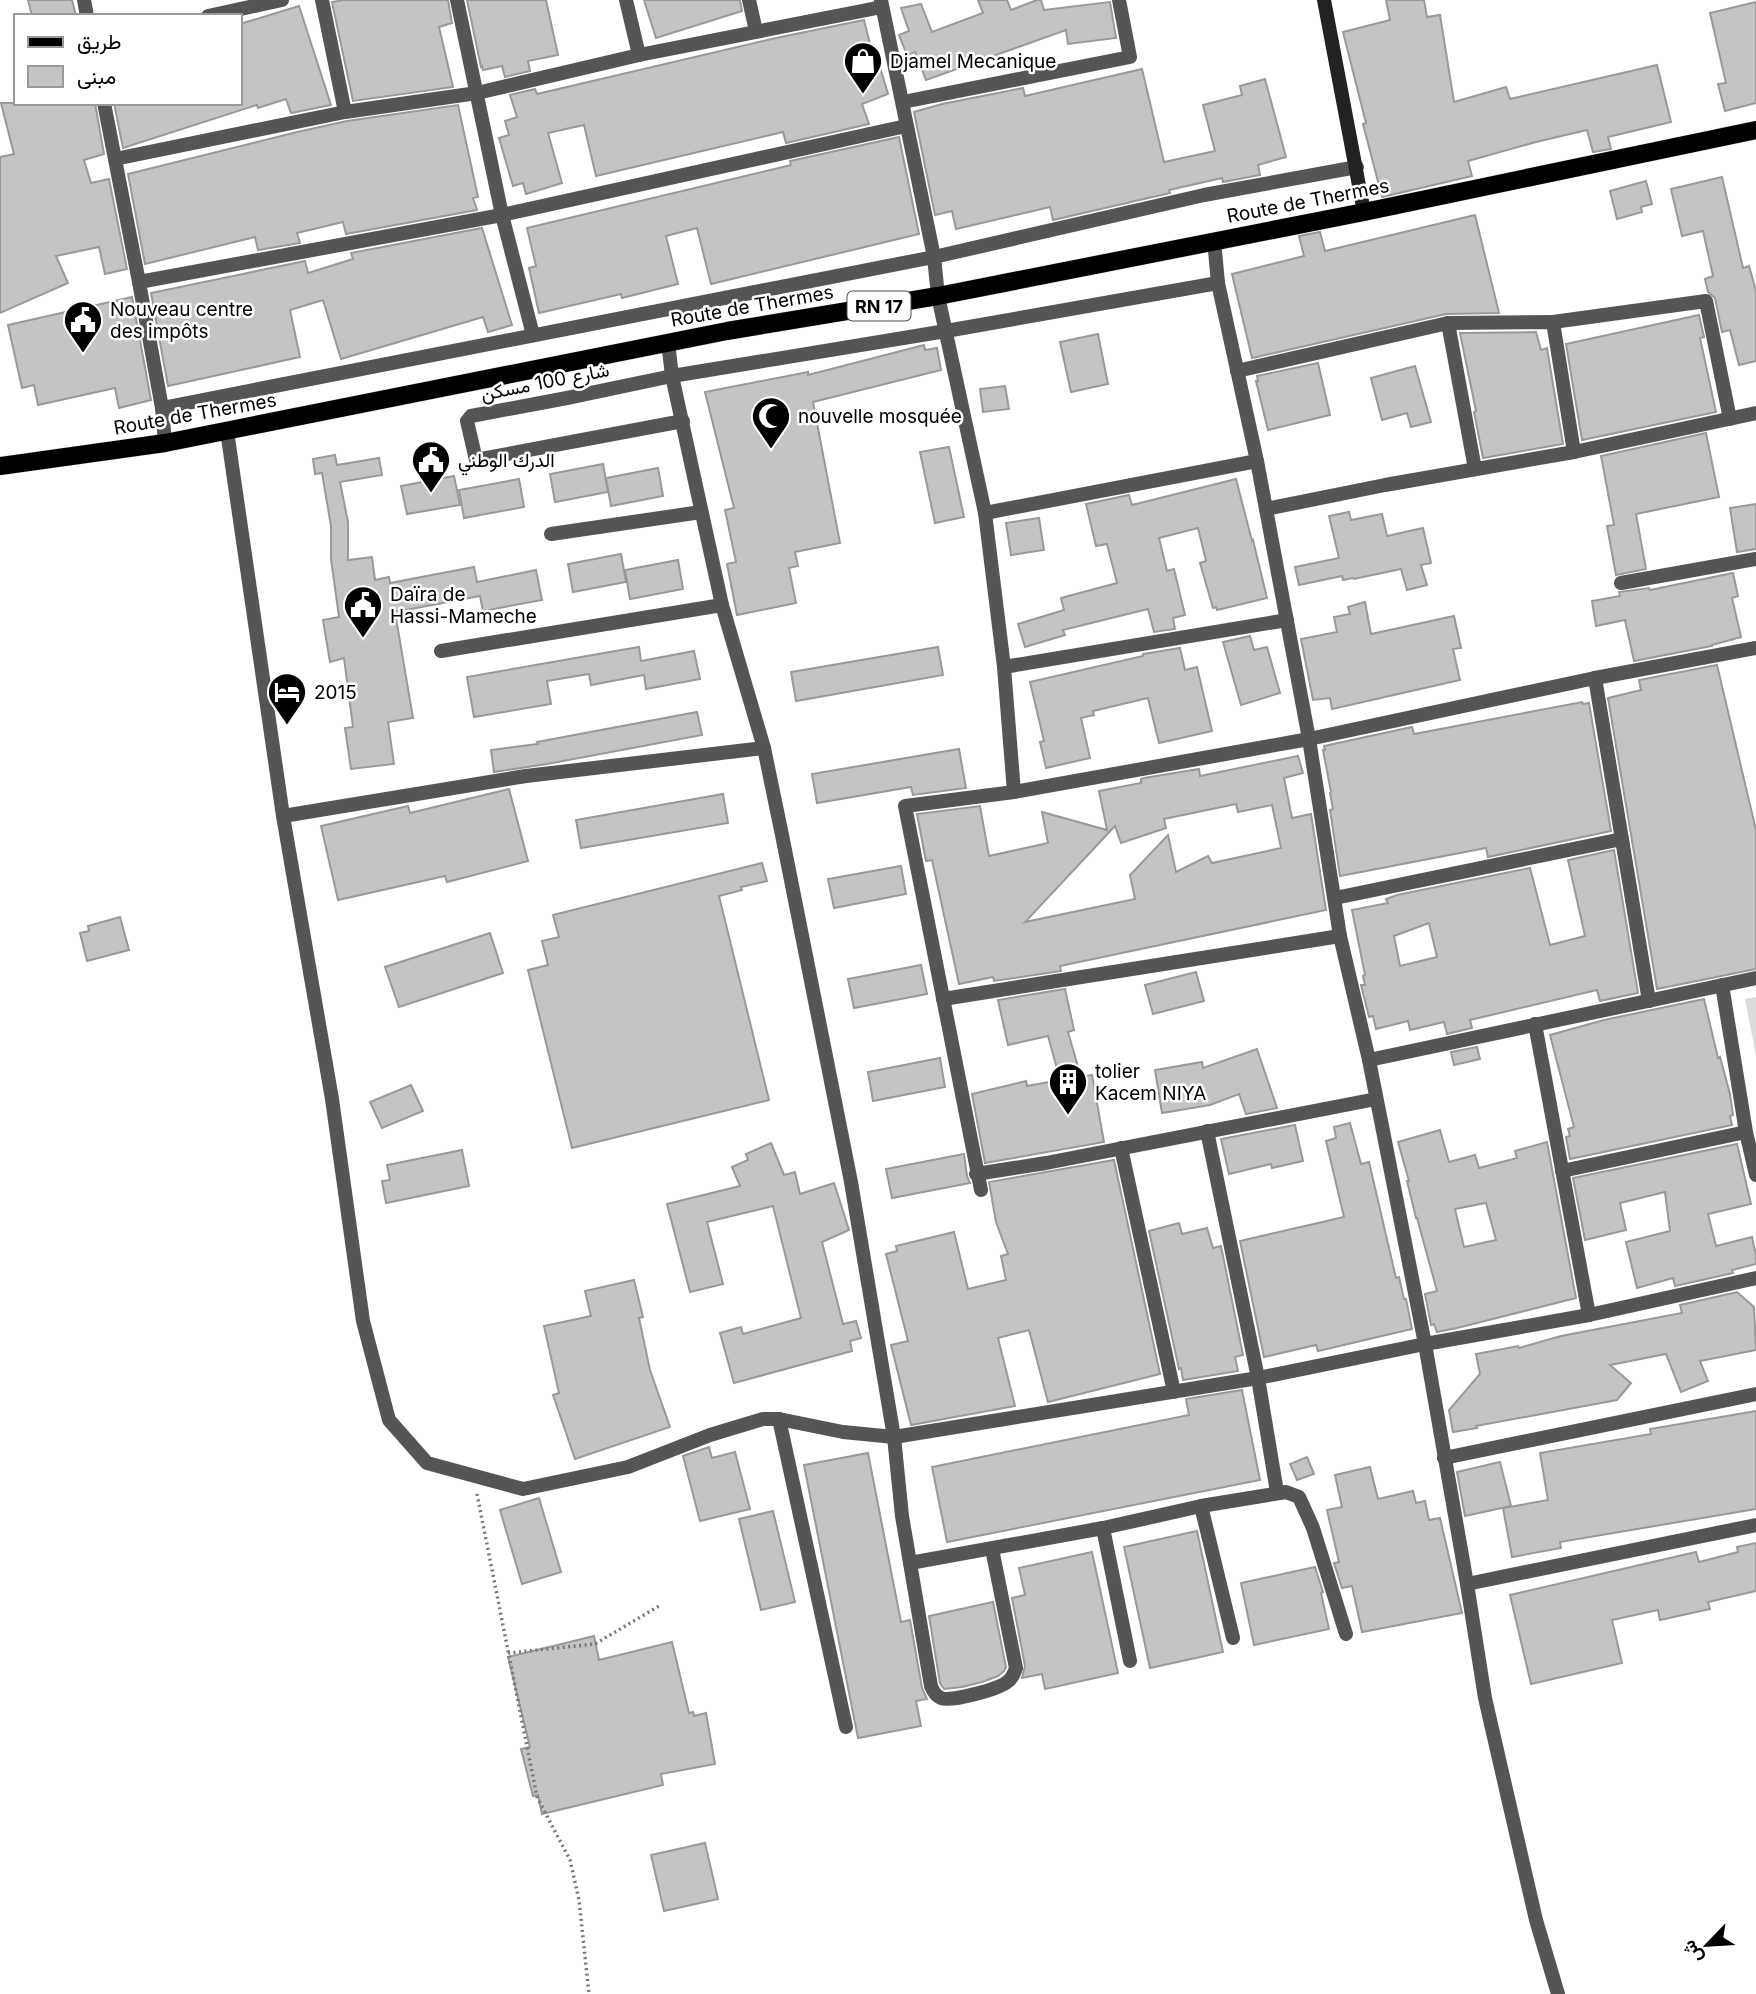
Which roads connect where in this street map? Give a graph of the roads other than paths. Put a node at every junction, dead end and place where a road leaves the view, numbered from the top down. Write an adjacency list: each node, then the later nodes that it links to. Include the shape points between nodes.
1 (282, 0): 9 (street)
2 (322, 0): 15 (street)
3 (457, 0): 12 (street)
4 (626, 0): 11 (street)
5 (749, 0): 10 (street)
6 (1119, 0): 13 (street, via 1130,57)
7 (1324, 0): 19 (main road)
8 (881, 4): 10 (street); 13 (street)
9 (217, 14)
10 (756, 31): 11 (street)
11 (639, 55): 12 (street)
12 (477, 93): 15 (street); 21 (street)
13 (903, 102): 16 (street)
14 (104, 105): 18 (street)
15 (345, 112): 18 (street)
16 (906, 126): 21 (street); 23 (street)
17 (1756, 130): 20 (main road, Route de Thermes / RN 17)
18 (115, 159): 24 (street)
19 (1357, 167): 20 (main road); 23 (street, via 1204,195)
20 (1364, 212): 22 (main road, Route de Thermes / RN 17)
21 (502, 215): 24 (street); 30 (street)
22 (1214, 240): 25 (street); 26 (main road, Route de Thermes / RN 17)
23 (934, 257): 26 (street); 30 (street)
24 (139, 282): 34 (street)
25 (1218, 283): 29 (street); 32 (street)
26 (938, 296): 29 (street); 31 (main road, Route de Thermes / RN 17)
27 (1553, 322): 28 (street); 36 (street, via 1706,301); 40 (street)
28 (1448, 323): 32 (street); 43 (street)
29 (946, 331): 33 (street); 46 (street)
30 (533, 335): 34 (street)
31 (668, 342): 33 (street); 38 (main road, Route de Thermes / RN 17)
32 (1237, 370): 41 (street)
33 (672, 376): 37 (street); 37 (street, شارع 100 مسكن, via 471,416 467,421 475,460)
34 (162, 408): 39 (street)
35 (1756, 413): 36 (street)
36 (1730, 419): 40 (street)
37 (683, 421): 45 (street)
38 (227, 431): 39 (main road, Route de Thermes / RN 17); 59 (street)
39 (165, 443): 42 (main road, Route de Thermes / RN 17)
40 (1574, 452): 43 (street)
41 (1257, 461): 44 (street); 46 (street)
42 (0, 466)
43 (1475, 469): 44 (street)
44 (1266, 509): 51 (street)
45 (701, 512): 47 (street); 50 (street)
46 (985, 513): 54 (street)
47 (551, 534)
48 (1756, 559): 49 (street)
49 (1621, 583)
50 (722, 605): 53 (street); 57 (street)
51 (1287, 620): 54 (street); 56 (street)
52 (1756, 648): 55 (street)
53 (440, 651)
54 (1004, 667): 58 (street)
55 (1595, 678): 56 (street); 60 (street)
56 (1310, 739): 58 (street); 61 (street)
57 (764, 748): 59 (street, via 526,776); 84 (street, via 851,1182)
58 (1014, 792): 65 (street, via 905,806)
59 (283, 816): 83 (street, via 332,1099 363,1321 389,1420 427,1462 523,1489 628,1466 710,1435 763,1419)
60 (1622, 839): 61 (street); 66 (street)
61 (1335, 898): 62 (street)
62 (1340, 936): 65 (street); 68 (street)
63 (1756, 978): 64 (street)
64 (1722, 985): 66 (street); 71 (street)
65 (943, 999): 74 (street)
66 (1649, 1001): 67 (street)
67 (1535, 1024): 68 (street); 73 (street)
68 (1369, 1059): 69 (street)
69 (1376, 1099): 70 (street); 79 (street)
70 (1207, 1130): 72 (street); 80 (street)
71 (1746, 1132): 73 (street); 75 (street)
72 (1121, 1148): 74 (street); 81 (street)
73 (1562, 1171): 78 (street)
74 (976, 1174): 76 (street)
75 (1756, 1175)
76 (981, 1190)
77 (1756, 1278): 78 (street)
78 (1589, 1315): 79 (street)
79 (1425, 1344): 80 (street); 85 (street)
80 (1258, 1378): 81 (street); 86 (street)
81 (1174, 1392): 84 (street)
82 (1756, 1394): 85 (street)
83 (779, 1419): 84 (street); 96 (street)
84 (894, 1437): 91 (street)
85 (1444, 1458): 92 (street)
86 (1277, 1492): 87 (street); 93 (street, via 1297,1495 1304,1506)
87 (1201, 1506): 89 (street); 94 (street)
88 (1756, 1525): 92 (street)
89 (1104, 1528): 90 (street); 95 (street)
90 (992, 1549): 91 (street); 91 (street, via 1016,1668 1000,1687 953,1699 942,1699 930,1686)
91 (910, 1563)
92 (1467, 1584): 97 (street, via 1485,1698 1536,1920)
93 (1346, 1634)
94 (1233, 1638)
95 (1130, 1661)
96 (846, 1727)
97 (1558, 1994)

